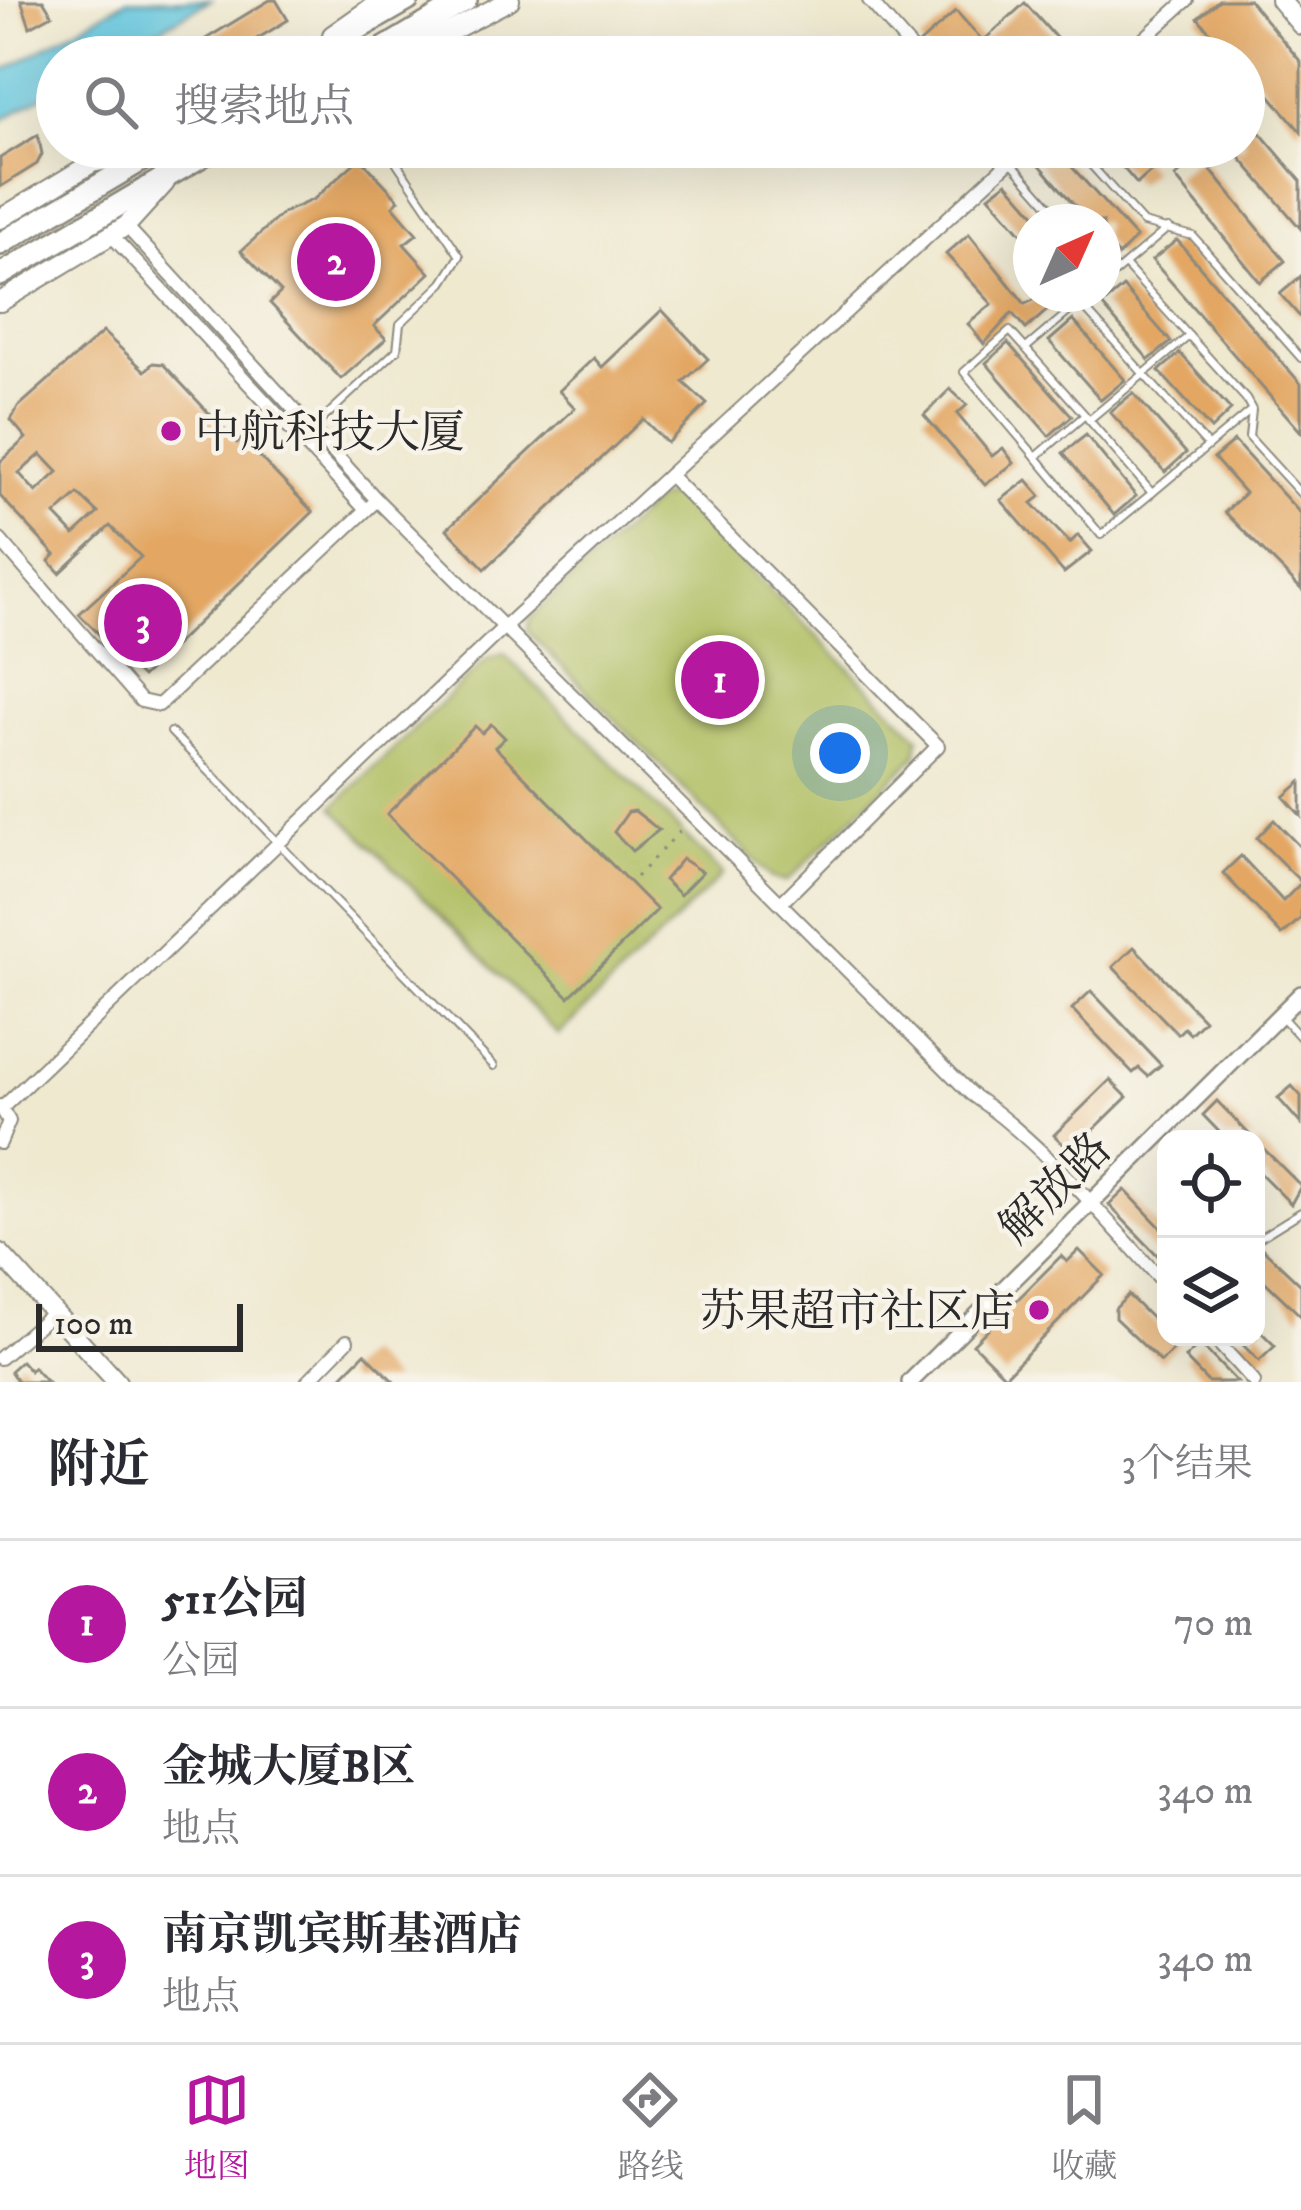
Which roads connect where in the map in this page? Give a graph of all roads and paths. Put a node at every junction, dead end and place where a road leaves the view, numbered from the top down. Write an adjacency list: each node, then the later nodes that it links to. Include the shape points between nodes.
1 (382, 0): 9 (main road)
2 (409, 0): 10 (highway)
3 (466, 0): 11 (highway)
4 (868, 0): 13 (street)
5 (1186, 0): 14 (street)
6 (1280, 0): 8 (main road)
7 (507, 2): 12 (main road)
8 (1301, 25)
9 (334, 36)
10 (344, 36)
11 (405, 36)
12 (442, 36)
13 (900, 36)
14 (1147, 36)
15 (84, 168): 24 (main road)
16 (129, 168): 27 (highway)
17 (181, 168): 22 (highway)
18 (400, 168): 39 (lane, via 460,256 400,324 397,350)
19 (1001, 168): 42 (street)
20 (1017, 168): 23 (lane)
21 (1095, 168): 25 (lane, via 1143,223)
22 (174, 172): 26 (main road); 30 (highway)
23 (1048, 204)
24 (0, 219)
25 (1168, 228): 28 (lane); 36 (lane, via 1193,236)
26 (119, 231): 31 (main road); 39 (street); 45 (street)
27 (0, 244)
28 (1125, 265): 29 (lane); 34 (lane)
29 (1121, 268)
30 (0, 275)
31 (0, 302)
32 (1069, 312): 35 (lane)
33 (1088, 312): 40 (lane)
34 (1189, 335): 37 (lane); 38 (lane)
35 (1026, 348): 38 (lane); 41 (lane, via 1010,331 964,372)
36 (1301, 358)
37 (1252, 410): 40 (lane); 44 (lane, via 1249,437)
38 (1087, 417): 41 (lane); 43 (lane)
39 (311, 429): 45 (street)
40 (1208, 446): 43 (lane)
41 (1036, 457): 43 (lane, via 1101,535)
42 (669, 475): 47 (street); 52 (street, via 938,746)
43 (1152, 494)
44 (1301, 494)
45 (372, 505): 46 (street, via 159,706 141,701); 47 (street)
46 (0, 540)
47 (503, 628): 49 (street); 50 (street)
48 (171, 732): 50 (lane)
49 (694, 817): 51 (path); 52 (street)
50 (278, 845): 56 (lane); 57 (street)
51 (636, 877)
52 (781, 903): 59 (street)
53 (1301, 994): 54 (street, 解放路)
54 (1280, 1014): 55 (lane); 59 (street, 解放路)
55 (1301, 1038)
56 (494, 1066)
57 (1, 1107): 58 (street, via 9,1129)
58 (0, 1143)
59 (1090, 1202): 63 (street); 70 (street, 解放路)
60 (1301, 1212): 61 (lane)
61 (1259, 1238)
62 (0, 1252): 64 (main road)
63 (1157, 1275)
64 (55, 1311): 67 (street); 68 (main road)
65 (347, 1341): 69 (street)
66 (1221, 1346): 71 (street)
67 (0, 1358)
68 (117, 1382)
69 (307, 1382)
70 (910, 1382)
71 (1254, 1382)

